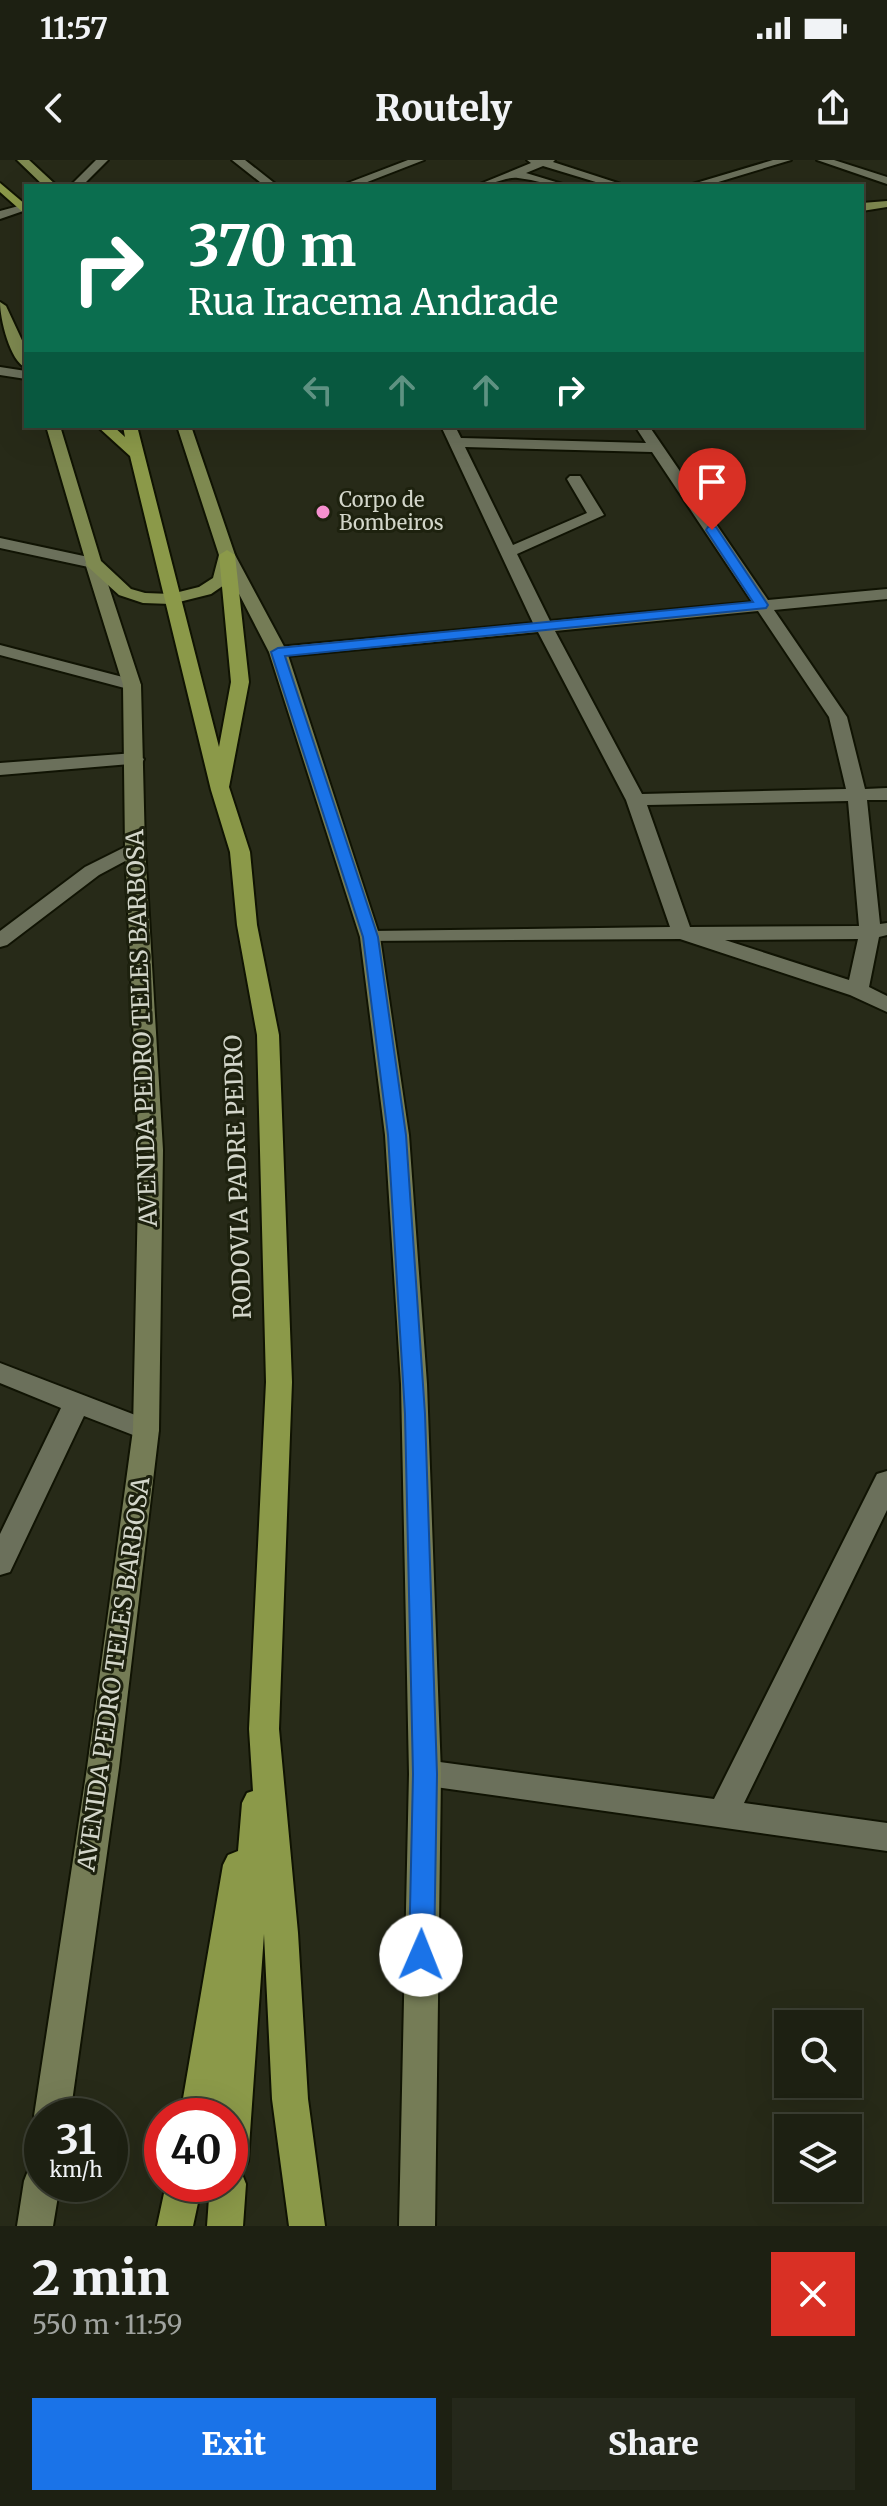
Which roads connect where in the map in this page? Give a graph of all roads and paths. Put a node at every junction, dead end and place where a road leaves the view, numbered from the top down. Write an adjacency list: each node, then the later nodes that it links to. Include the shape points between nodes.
1 (23, 160): 12 (main road)
2 (102, 160): 13 (street)
3 (238, 160): 14 (street)
4 (418, 160): 15 (street)
5 (785, 160): 19 (street)
6 (823, 160): 10 (street)
7 (541, 161): 9 (street); 18 (street)
8 (887, 168): 10 (street)
9 (514, 173): 16 (street); 17 (street)
10 (867, 174): 11 (street)
11 (887, 181)
12 (49, 184)
13 (78, 184)
14 (269, 184)
15 (352, 184)
16 (486, 184)
17 (553, 184)
18 (615, 184)
19 (699, 184)
20 (0, 186): 23 (highway)
21 (887, 204): 22 (main road)
22 (864, 207)
23 (24, 209): 24 (street)
24 (0, 215)
25 (0, 306): 26 (main road)
26 (24, 360)
27 (0, 371): 28 (street)
28 (24, 375)
29 (54, 428): 41 (main road, AVENIDA PEDRO TELES BARBOSA)
30 (106, 428): 36 (highway)
31 (130, 428): 36 (highway, RODOVIA PADRE PEDRO)
32 (185, 428): 40 (main road)
33 (643, 428): 35 (street)
34 (453, 434): 35 (street); 39 (street)
35 (656, 448): 44 (street)
36 (137, 454): 43 (highway, RODOVIA PADRE PEDRO)
37 (575, 479): 39 (street, via 596,515)
38 (0, 543): 41 (street)
39 (509, 552): 45 (street)
40 (227, 555): 43 (main road, via 221,580 205,591); 47 (street); 51 (highway, via 240,682)
41 (93, 563): 43 (main road, via 125,592); 48 (street, AVENIDA PEDRO TELES BARBOSA)
42 (887, 594): 44 (street)
43 (171, 599): 51 (highway, RODOVIA PADRE PEDRO)
44 (761, 605): 45 (street); 53 (street, via 838,717)
45 (543, 625): 47 (street); 54 (street)
46 (0, 650): 48 (street)
47 (278, 652): 58 (street)
48 (132, 685): 49 (street, AVENIDA PEDRO TELES BARBOSA)
49 (135, 759): 50 (street); 55 (street, AVENIDA PEDRO TELES BARBOSA)
50 (0, 769)
51 (220, 790): 67 (highway, RODOVIA PADRE PEDRO, via 240,852 247,925 268,1035 279,1382)
52 (887, 794): 53 (street)
53 (856, 797): 54 (street); 56 (street)
54 (636, 800): 57 (street)
55 (135, 848): 59 (street, via 92,871); 64 (street, AVENIDA PEDRO TELES BARBOSA, via 151,1150)
56 (878, 931): 57 (street); 60 (street)
57 (682, 933): 58 (street); 60 (street)
58 (370, 937): 68 (street, via 397,1135 412,1353)
59 (0, 941)
60 (858, 990): 61 (street)
61 (887, 1005)
62 (0, 1373): 63 (street)
63 (77, 1403): 64 (street); 66 (street)
64 (146, 1430): 71 (street, AVENIDA PEDRO TELES BARBOSA)
65 (887, 1482): 69 (street)
66 (0, 1564)
67 (265, 1715): 72 (highway); 73 (highway, RODOVIA PADRE PEDRO); 80 (highway, via 290,2099)
68 (425, 1774): 69 (street); 81 (street)
69 (723, 1813): 70 (street)
70 (887, 1837)
71 (55, 2098)
72 (201, 2098)
73 (235, 2098)
74 (39, 2202): 77 (street)
75 (180, 2202): 78 (highway)
76 (227, 2202): 79 (highway)
77 (35, 2226)
78 (175, 2226)
79 (225, 2226)
80 (307, 2226)
81 (417, 2226)

